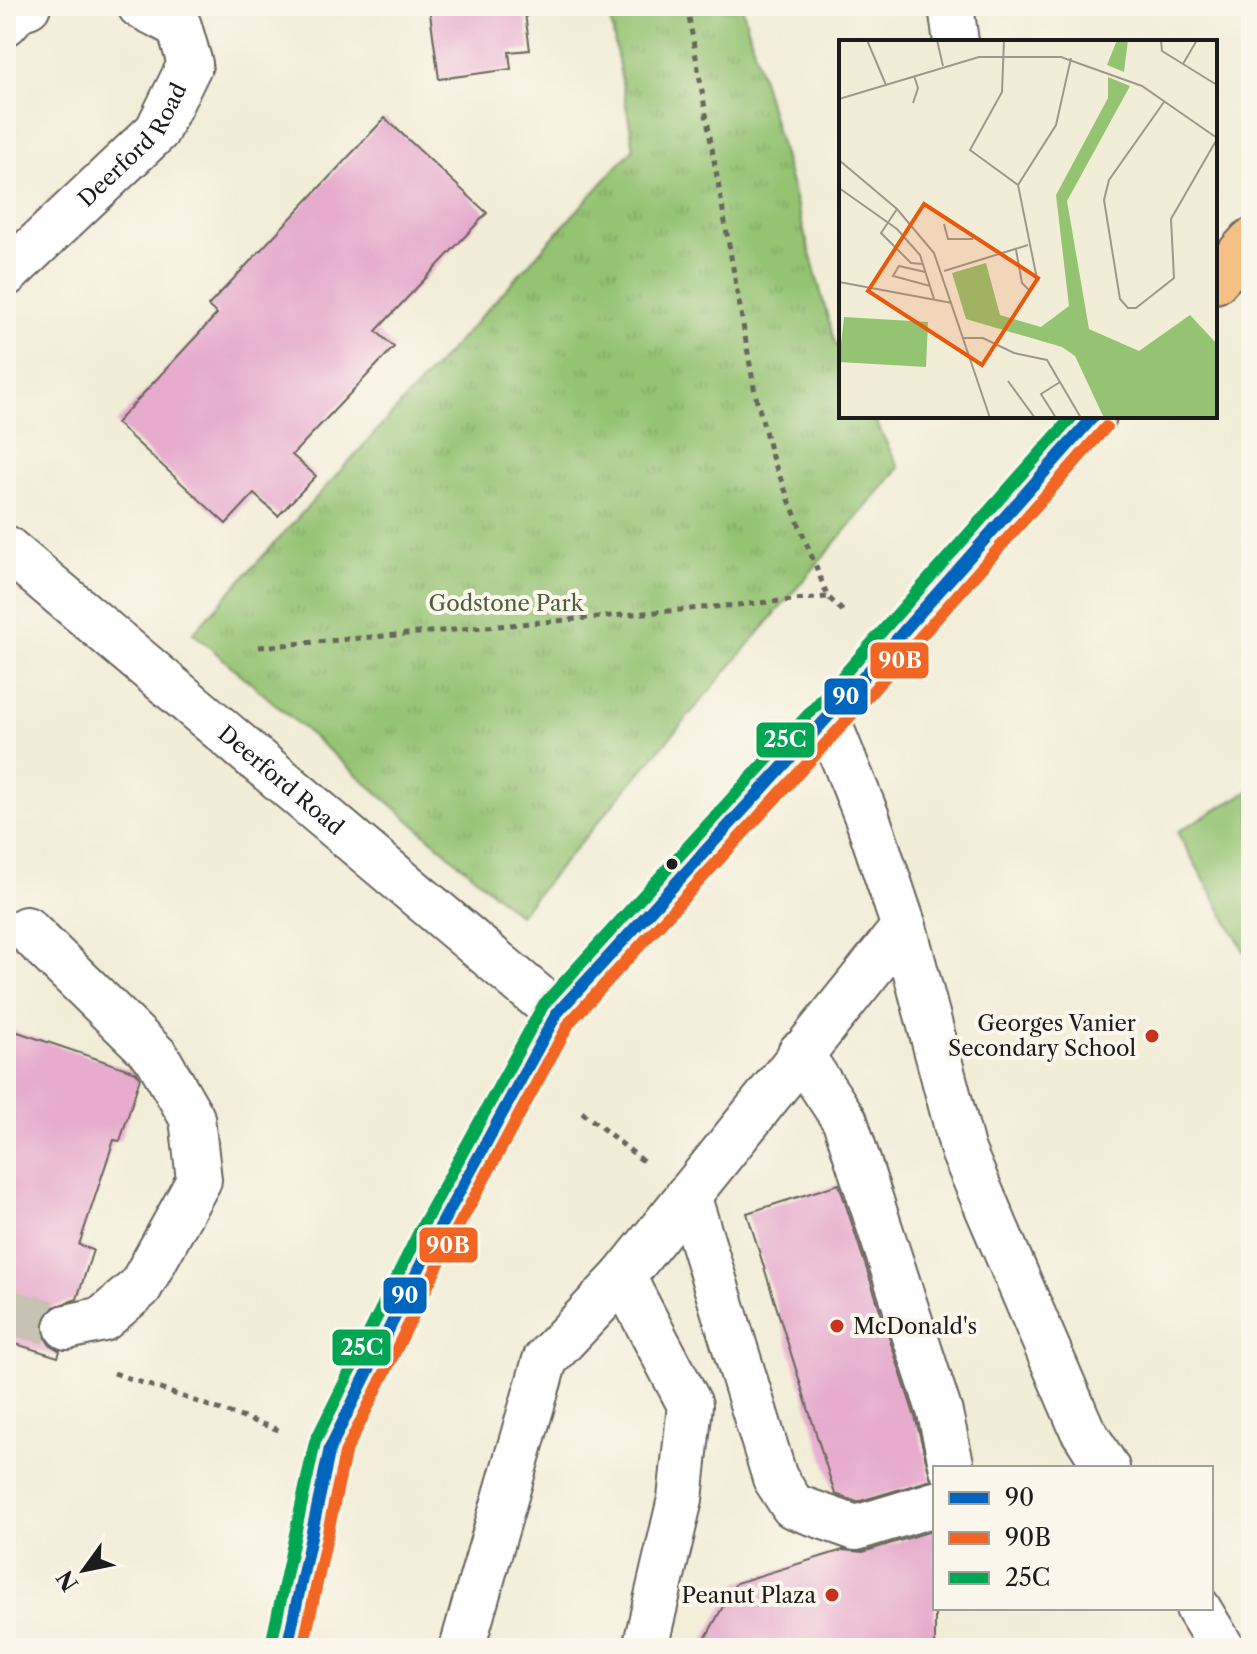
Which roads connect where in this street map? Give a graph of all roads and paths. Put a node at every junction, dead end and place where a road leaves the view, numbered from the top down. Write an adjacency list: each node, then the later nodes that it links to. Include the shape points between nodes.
1 (28, 6): 5 (street)
2 (140, 6): 8 (street, Deerford Road, via 179,26 190,64 157,131)
3 (687, 6): 12 (path, via 755,393 772,457)
4 (951, 6): 6 (street)
5 (6, 23)
6 (956, 40)
7 (1251, 241): 9 (main road)
8 (6, 274)
9 (1217, 279)
10 (1092, 418): 14 (main road)
11 (6, 548): 18 (street, Deerford Road)
12 (828, 597): 13 (path); 14 (path)
13 (259, 647)
14 (885, 651): 15 (main road)
15 (827, 718): 16 (street); 18 (main road)
16 (904, 927): 19 (street); 27 (street, via 963,1151 1082,1429)
17 (26, 929): 23 (street, via 157,1057 192,1118 199,1180 140,1287 103,1319)
18 (557, 1013): 25 (main road, via 433,1240)
19 (800, 1053): 21 (street); 26 (street, via 845,1121 940,1413)
20 (582, 1112): 21 (path)
21 (688, 1195): 22 (street); 28 (street, via 775,1478 793,1506 856,1528)
22 (623, 1277): 31 (street, via 545,1360); 32 (street, via 690,1405 680,1499)
23 (67, 1327)
24 (111, 1372): 25 (path)
25 (330, 1448): 30 (main road)
26 (952, 1466)
27 (1106, 1466)
28 (933, 1505)
29 (1199, 1610): 33 (street)
30 (287, 1648)
31 (462, 1648)
32 (645, 1648)
33 (1222, 1648)

